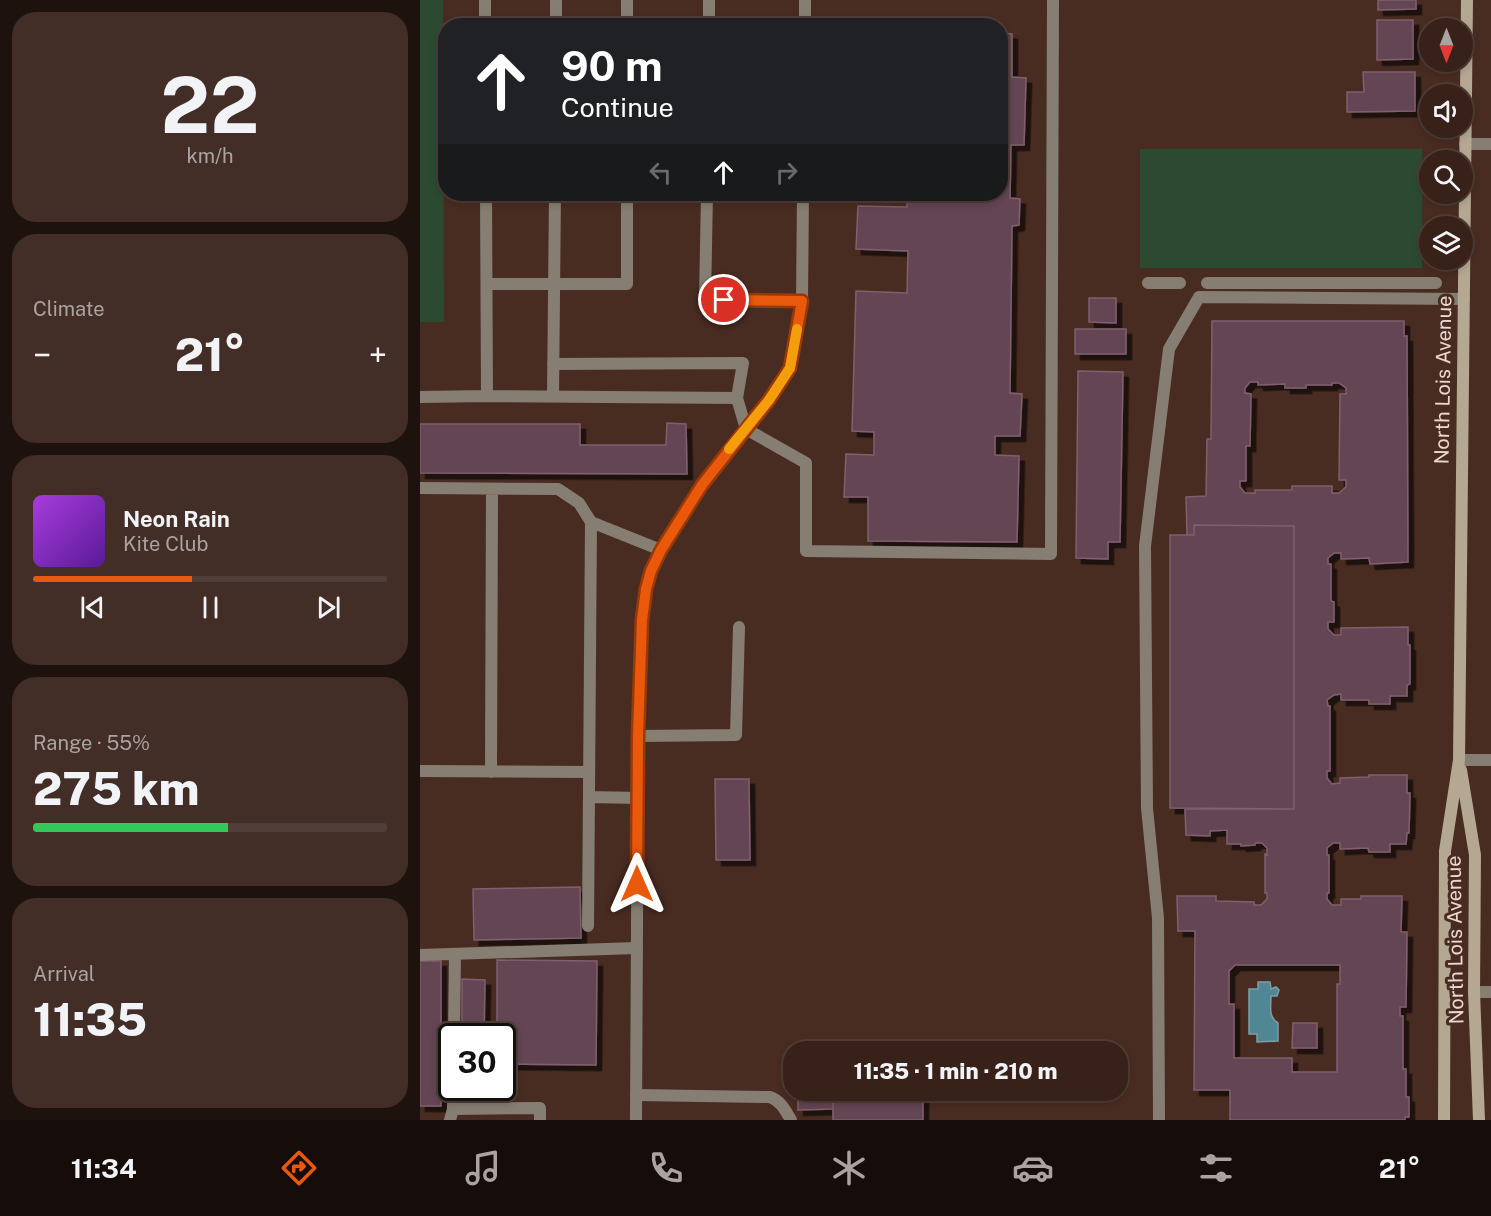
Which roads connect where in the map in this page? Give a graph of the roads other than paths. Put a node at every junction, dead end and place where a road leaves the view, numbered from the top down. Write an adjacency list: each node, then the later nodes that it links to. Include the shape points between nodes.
1 (485, 0): 8 (street)
2 (556, 0): 9 (street)
3 (627, 0): 10 (street)
4 (709, 0): 11 (street)
5 (805, 0): 12 (street)
6 (1053, 0): 33 (street, via 1051,554 806,551 806,464)
7 (1467, 0): 13 (street, North Lois Avenue)
8 (485, 18)
9 (556, 18)
10 (627, 18)
11 (709, 18)
12 (805, 18)
13 (1465, 144): 14 (street); 26 (street, North Lois Avenue)
14 (1491, 144)
15 (486, 201): 24 (street)
16 (555, 201): 25 (street)
17 (627, 201): 25 (street, via 627,284)
18 (707, 201): 27 (street, via 705,300)
19 (803, 201): 27 (street)
20 (1148, 283): 21 (street)
21 (1180, 283)
22 (1207, 283): 23 (street)
23 (1436, 283)
24 (487, 284): 25 (street); 29 (street)
25 (554, 284): 28 (street)
26 (1464, 299): 40 (street, North Lois Avenue); 59 (street, via 1199,297 1169,350 1145,546 1146,807 1158,918)
27 (802, 301): 33 (street, via 790,368)
28 (553, 364): 30 (street); 32 (street, via 743,363)
29 (488, 396): 30 (street); 31 (street)
30 (553, 396): 32 (street)
31 (420, 397)
32 (736, 398): 33 (street)
33 (746, 429): 37 (street, via 702,485)
34 (420, 488): 35 (street)
35 (492, 489): 36 (street, via 558,489 579,502); 43 (street)
36 (591, 522): 37 (street); 44 (street)
37 (661, 550): 39 (street, via 646,589 642,620)
38 (739, 627): 39 (street, via 736,735)
39 (638, 736): 46 (street)
40 (1459, 760): 41 (street); 51 (street, North Lois Avenue, via 1475,855); 60 (street, North Lois Avenue, via 1445,851)
41 (1491, 760)
42 (420, 771): 43 (street)
43 (491, 772): 44 (street)
44 (589, 772): 45 (street)
45 (589, 797): 46 (street); 47 (street)
46 (638, 798): 48 (street)
47 (588, 926)
48 (637, 948): 49 (street); 54 (street)
49 (455, 954): 50 (street); 53 (street)
50 (420, 955)
51 (1474, 992): 52 (street); 61 (street, North Lois Avenue)
52 (1491, 992)
53 (454, 1023)
54 (636, 1095): 57 (street); 58 (street, via 770,1097 782,1104)
55 (451, 1115): 56 (street, via 540,1108)
56 (540, 1120)
57 (636, 1120)
58 (791, 1120)
59 (1159, 1120)
60 (1444, 1120)
61 (1479, 1120)

